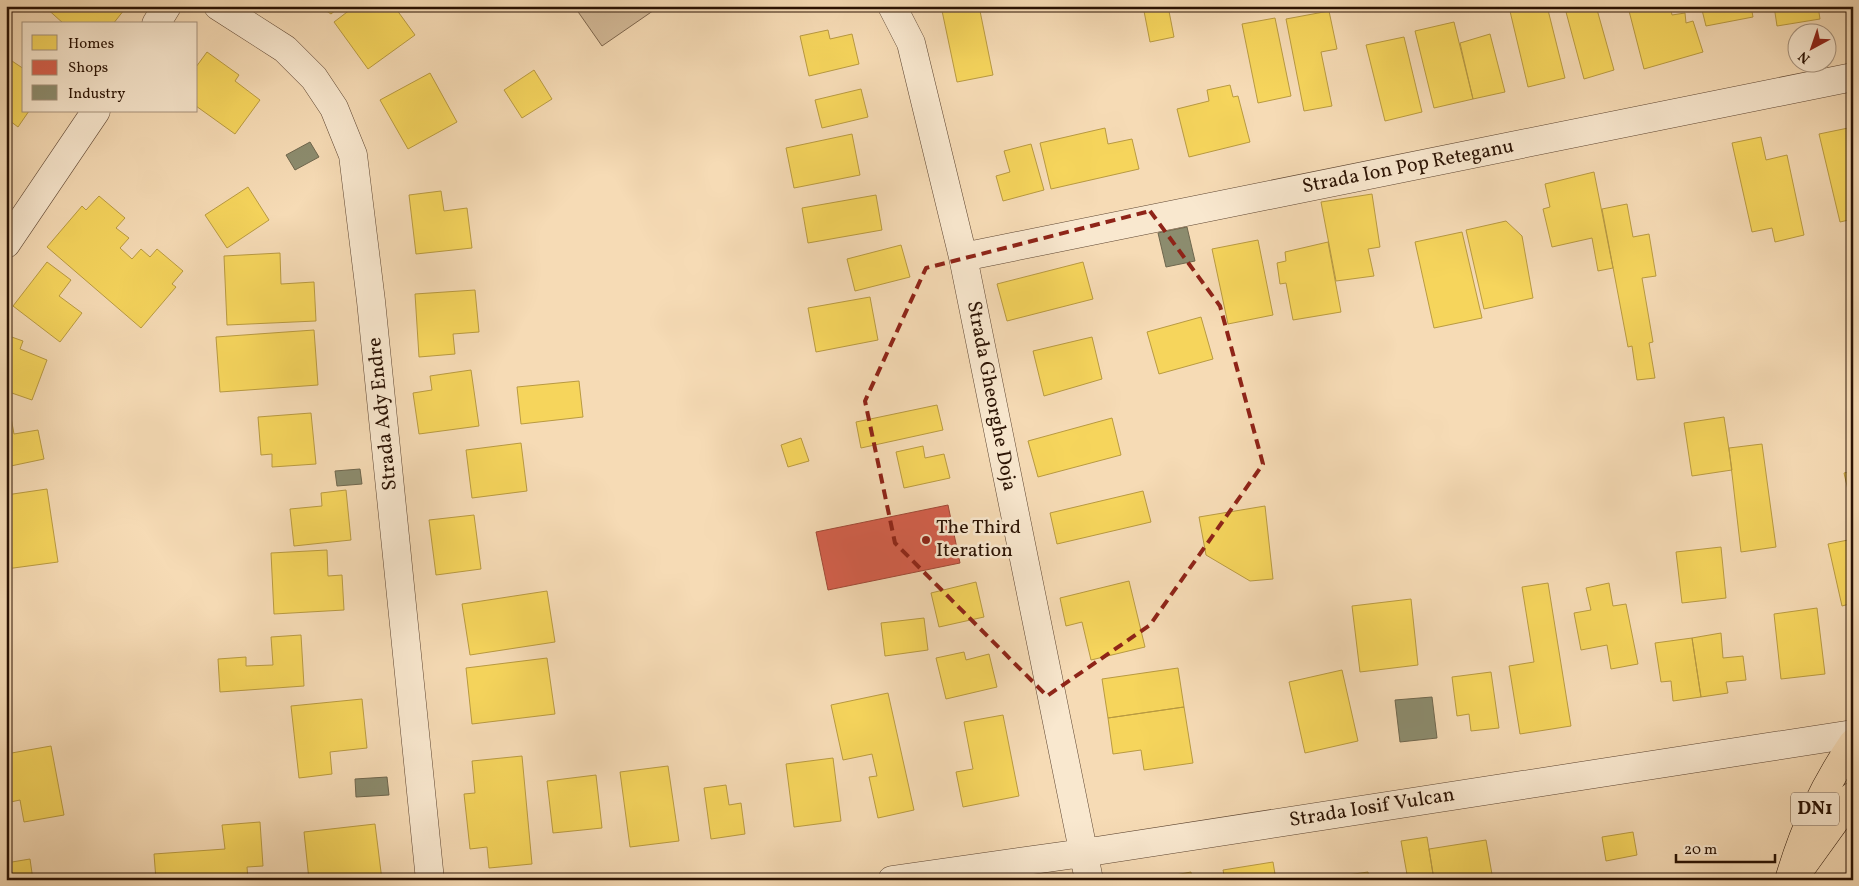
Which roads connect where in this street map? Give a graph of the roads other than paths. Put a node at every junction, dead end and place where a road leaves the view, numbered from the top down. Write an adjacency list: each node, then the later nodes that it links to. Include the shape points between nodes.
1 (167, 6): 4 (street)
2 (218, 6): 13 (street, Strada Ady Endre, via 285,49 314,78 334,108 353,155)
3 (892, 6): 8 (street, Strada Gheorghe Doja, via 911,43)
4 (157, 22)
5 (1853, 77): 8 (street, Strada Ion Pop Reteganu)
6 (95, 112): 7 (street)
7 (6, 244)
8 (963, 257): 12 (street, Strada Gheorghe Doja)
9 (1853, 734): 12 (street, Strada Iosif Vulcan)
10 (1853, 744): 16 (main road, DN1, via 1829,777 1800,843)
11 (1853, 796): 17 (main road, DN1)
12 (1083, 852): 14 (street, Strada Iosif Vulcan); 15 (street, Strada Gheorghe Doja)
13 (430, 880)
14 (892, 880)
15 (1089, 880)
16 (1789, 880)
17 (1793, 880)

